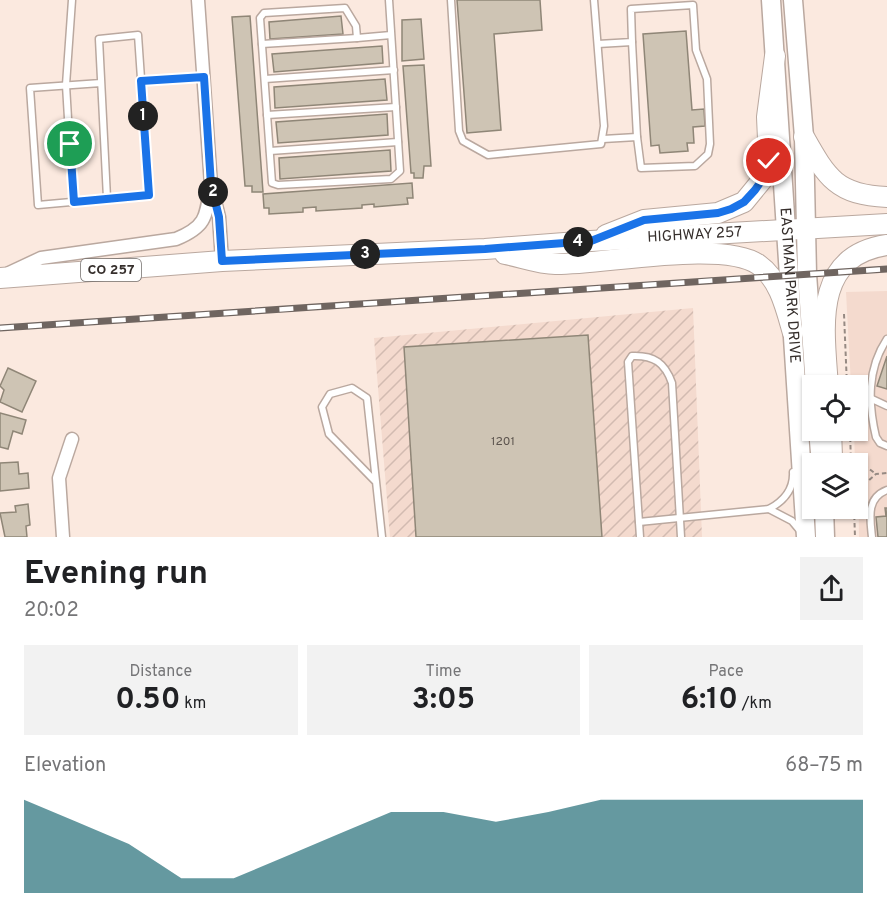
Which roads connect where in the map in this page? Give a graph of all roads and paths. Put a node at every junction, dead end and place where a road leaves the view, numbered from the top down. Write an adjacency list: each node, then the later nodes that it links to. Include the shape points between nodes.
1 (72, 0): 19 (lane)
2 (198, 0): 15 (street)
3 (389, 0): 8 (lane)
4 (451, 0): 24 (lane, via 459,131 463,141 488,154 593,147)
5 (594, 0): 12 (lane)
6 (771, 0): 13 (street, EASTMAN PARK DRIVE)
7 (794, 0): 23 (street, EASTMAN PARK DRIVE)
8 (391, 35): 9 (lane); 14 (lane)
9 (357, 38): 11 (lane); 11 (lane, via 356,26 345,8 264,13 260,18)
10 (632, 42): 12 (lane); 22 (lane); 22 (lane, via 631,9 693,5 696,50 707,78 710,144 708,154 695,166 641,168)
11 (262, 44): 16 (lane)
12 (598, 44): 24 (lane)
13 (775, 56): 32 (street, EASTMAN PARK DRIVE); 33 (main road, via 767,117 769,161 762,180 744,202 718,213 644,220)
14 (394, 70): 16 (lane); 20 (lane)
15 (204, 77): 17 (lane); 27 (street)
16 (265, 79): 21 (lane)
17 (141, 81): 18 (lane, via 138,35 99,39); 29 (lane, via 149,195)
18 (101, 83): 19 (lane); 29 (lane)
19 (66, 85): 30 (lane); 30 (lane, via 30,88 38,205)
20 (396, 107): 21 (lane); 25 (lane)
21 (267, 115): 26 (lane)
22 (637, 137): 24 (lane)
23 (804, 137): 28 (main road, via 829,179 851,192); 32 (street, EASTMAN PARK DRIVE)
24 (603, 139)
25 (398, 142): 26 (lane); 26 (lane, via 400,171 391,179 278,185 272,183)
26 (270, 151)
27 (211, 185): 36 (street, via 219,217); 37 (street, via 203,222 188,234 42,258)
28 (887, 196)
29 (107, 198): 30 (lane)
30 (74, 202)
31 (887, 224): 32 (main road, HIGHWAY 257 / CO 257)
32 (796, 230): 33 (main road, HIGHWAY 257 / CO 257); 39 (street, EASTMAN PARK DRIVE); 41 (street, EASTMAN PARK DRIVE)
33 (591, 241): 35 (main road, HIGHWAY 257 / CO 257)
34 (887, 245): 42 (main road, via 856,254 835,273 827,305)
35 (485, 249): 36 (main road, HIGHWAY 257 / CO 257); 39 (main road, via 553,264 705,254 748,259 771,276)
36 (222, 261): 37 (main road, HIGHWAY 257 / CO 257)
37 (0, 278)
38 (844, 314): 43 (path)
39 (793, 333): 64 (street, EASTMAN PARK DRIVE, via 793,404)
40 (887, 339): 44 (lane, via 872,369)
41 (814, 375)
42 (828, 375)
43 (847, 375)
44 (872, 399): 45 (lane); 47 (lane, via 876,437)
45 (887, 406)
46 (72, 439): 60 (street, via 59,478)
47 (887, 446)
48 (793, 467): 55 (lane, via 792,487 780,503)
49 (868, 468): 51 (path)
50 (887, 473): 51 (path)
51 (876, 474): 52 (path)
52 (868, 481)
53 (376, 482): 53 (lane, via 367,398 352,388 330,394 322,407 328,434); 61 (lane)
54 (887, 490): 67 (lane, via 872,501)
55 (769, 509): 56 (lane); 64 (lane, via 792,521)
56 (680, 518): 59 (lane); 59 (lane, via 672,383 668,370 657,360 632,356 628,362); 63 (lane)
57 (824, 519): 65 (street)
58 (854, 519): 66 (path)
59 (639, 522): 62 (lane)
60 (63, 537)
61 (382, 537)
62 (640, 537)
63 (681, 537)
64 (806, 537)
65 (825, 537)
66 (855, 537)
67 (872, 537)

